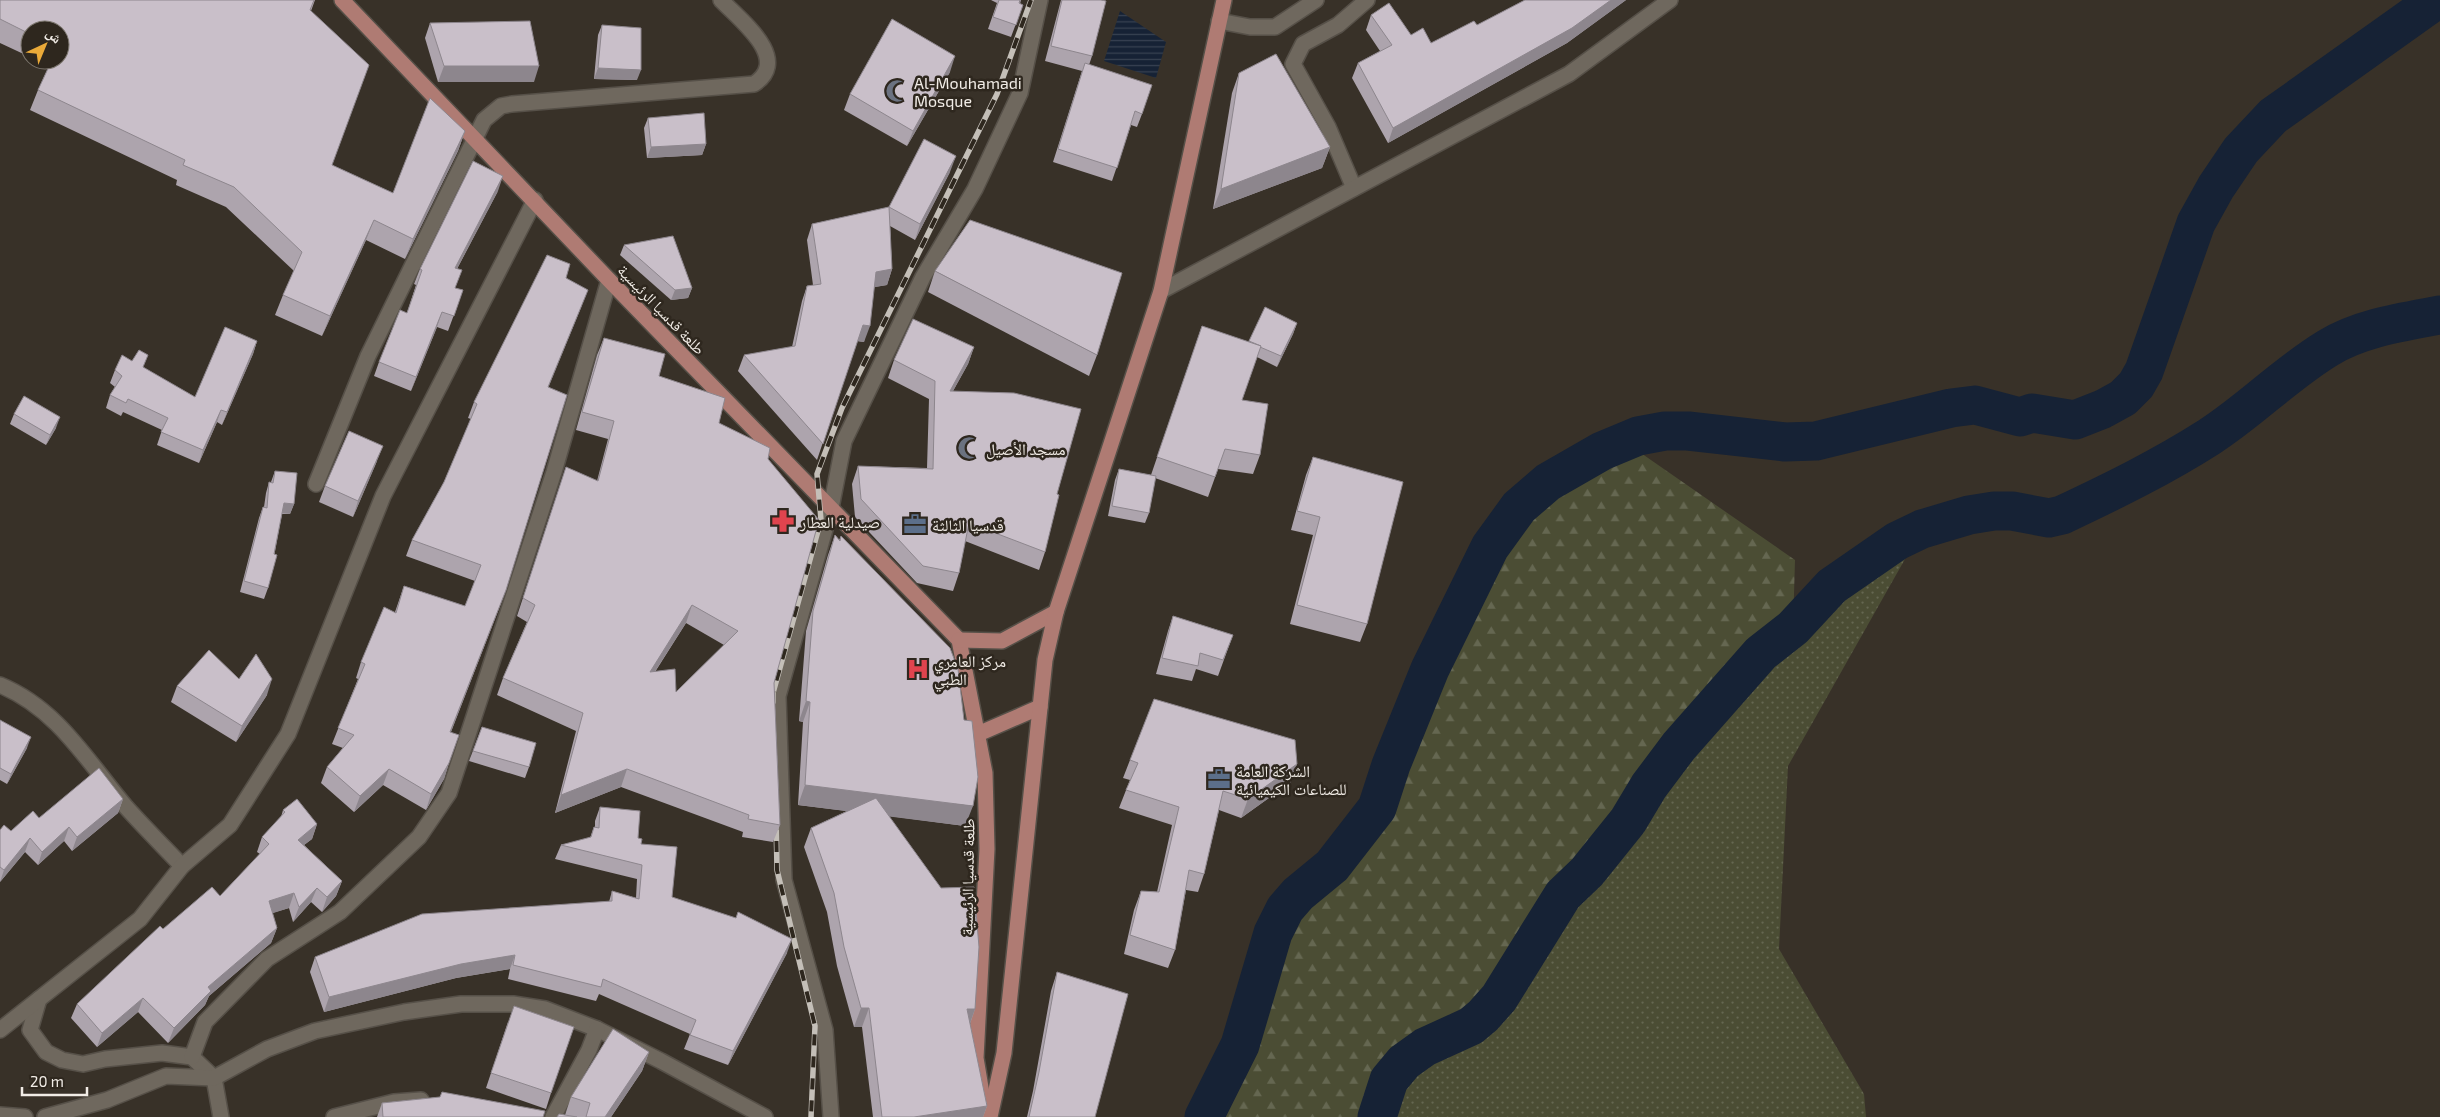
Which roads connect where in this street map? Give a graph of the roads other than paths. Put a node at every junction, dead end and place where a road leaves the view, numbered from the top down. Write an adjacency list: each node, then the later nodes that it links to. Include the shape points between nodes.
1 (342, 0): 9 (main road, طلعة قدسيا الرئيسية)
2 (721, 0): 9 (street, via 768,55 768,68 754,84 512,104 492,112 478,128)
3 (1040, 0): 15 (street, via 1020,92 975,189 923,277 844,442)
4 (1224, 0): 8 (main road)
5 (1316, 0): 8 (street, via 1274,27 1250,27)
6 (1366, 0): 10 (street, via 1338,24 1303,44 1293,64 1328,127)
7 (1670, 0): 10 (street, via 1569,74)
8 (1220, 21): 13 (main road)
9 (475, 139): 11 (main road, طلعة قدسيا الرئيسية); 14 (street, via 368,356)
10 (1354, 188): 13 (street)
11 (535, 200): 12 (main road, طلعة قدسيا الرئيسية); 21 (street, via 383,496 288,734 230,825)
12 (609, 280): 15 (main road, طلعة قدسيا الرئيسية); 25 (street, via 554,472 449,794 419,837 340,912 267,959 205,1022)
13 (1161, 290): 16 (main road)
14 (316, 484)
15 (831, 508): 17 (main road, طلعة قدسيا الرئيسية); 35 (street, via 778,696 784,880 825,1030)
16 (1056, 612): 17 (main road, via 1002,641); 19 (main road, via 1045,660)
17 (959, 640): 20 (main road, طلعة قدسيا الرئيسية)
18 (4, 690): 21 (street, via 58,722 126,806)
19 (1040, 707): 20 (main road); 37 (main road, via 1004,1053)
20 (978, 734): 36 (main road, طلعة قدسيا الرئيسية, via 985,773 987,849 976,1058)
21 (182, 866): 22 (street, via 140,919)
22 (39, 999): 24 (street); 25 (street, via 30,1030 46,1052 62,1060 83,1064 162,1053)
23 (597, 1029): 26 (street, via 546,1009 513,1004 461,1004 404,1012 315,1032 267,1049); 33 (street); 34 (street)
24 (0, 1030)
25 (192, 1057): 26 (street)
26 (214, 1078): 30 (street, via 166,1076 106,1100); 31 (street)
27 (440, 1101): 32 (street, via 394,1102)
28 (0, 1115): 29 (street)
29 (25, 1117)
30 (45, 1117)
31 (221, 1117)
32 (334, 1117)
33 (553, 1117)
34 (765, 1117)
35 (831, 1117)
36 (986, 1117)
37 (990, 1117)

